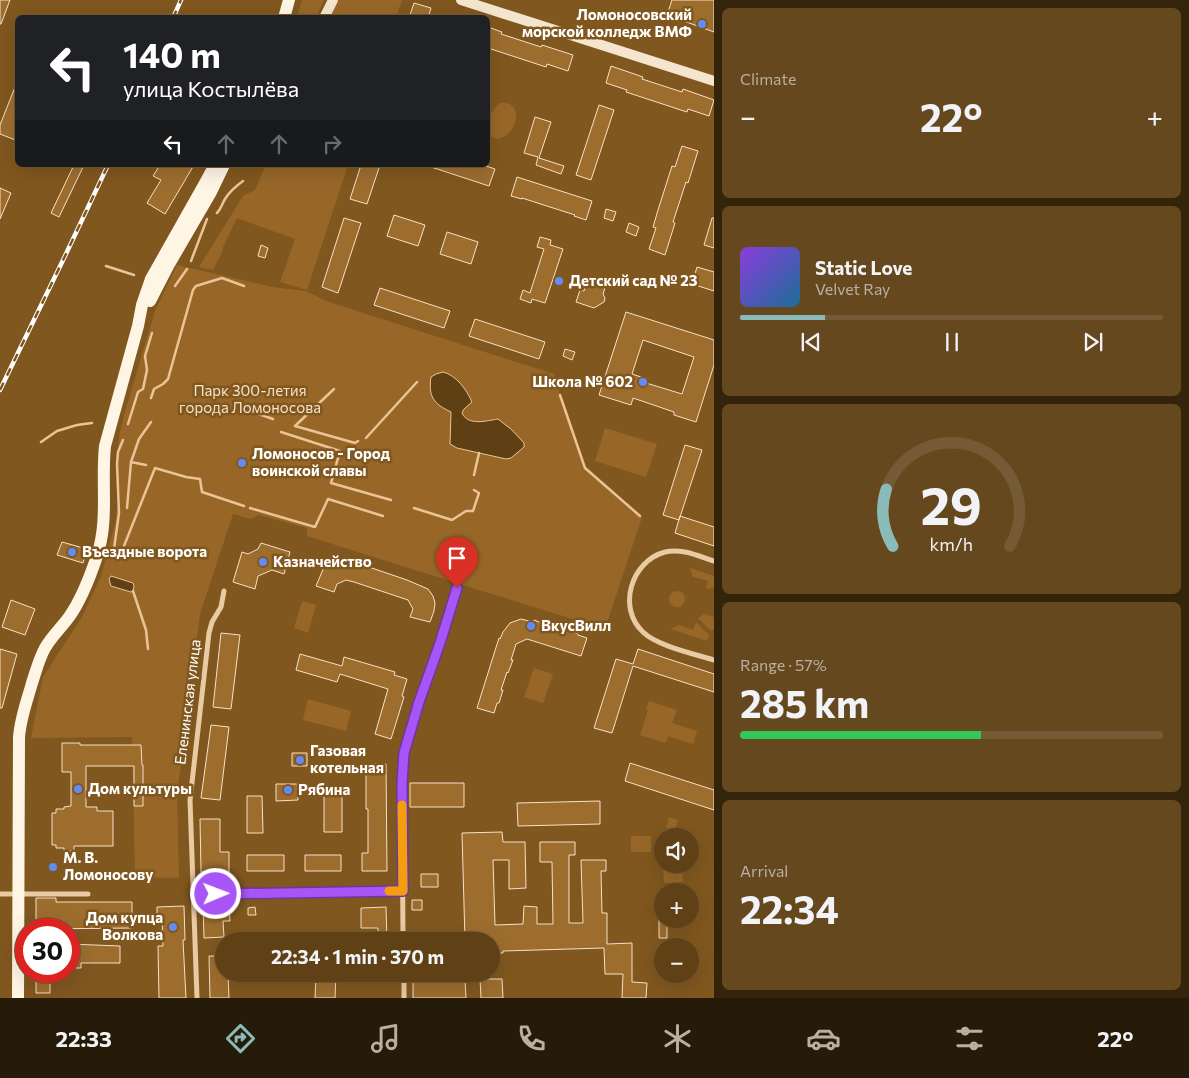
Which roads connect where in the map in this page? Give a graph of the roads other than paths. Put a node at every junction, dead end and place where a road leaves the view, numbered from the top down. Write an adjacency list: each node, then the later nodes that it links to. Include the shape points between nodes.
1 (289, 0): 4 (main road)
2 (333, 0): 5 (main road)
3 (461, 0): 6 (main road)
4 (285, 15)
5 (326, 15)
6 (714, 82)
7 (222, 167): 14 (main road, via 138,326 105,446 104,516 98,555 69,618 41,656 23,713 19,738)
8 (714, 560): 11 (street, via 683,552 666,552 651,559 636,575 629,604 633,620 648,637)
9 (457, 588): 12 (street, via 404,753)
10 (224, 591): 16 (street, Еленинская улица, via 221,607 209,633 190,800)
11 (714, 660)
12 (403, 891): 16 (street); 17 (street)
13 (0, 894): 14 (street)
14 (18, 894): 15 (street); 19 (main road)
15 (88, 894)
16 (192, 894): 20 (street, Еленинская улица)
17 (403, 932)
18 (404, 982): 21 (street)
19 (18, 998)
20 (197, 998)
21 (404, 998)

